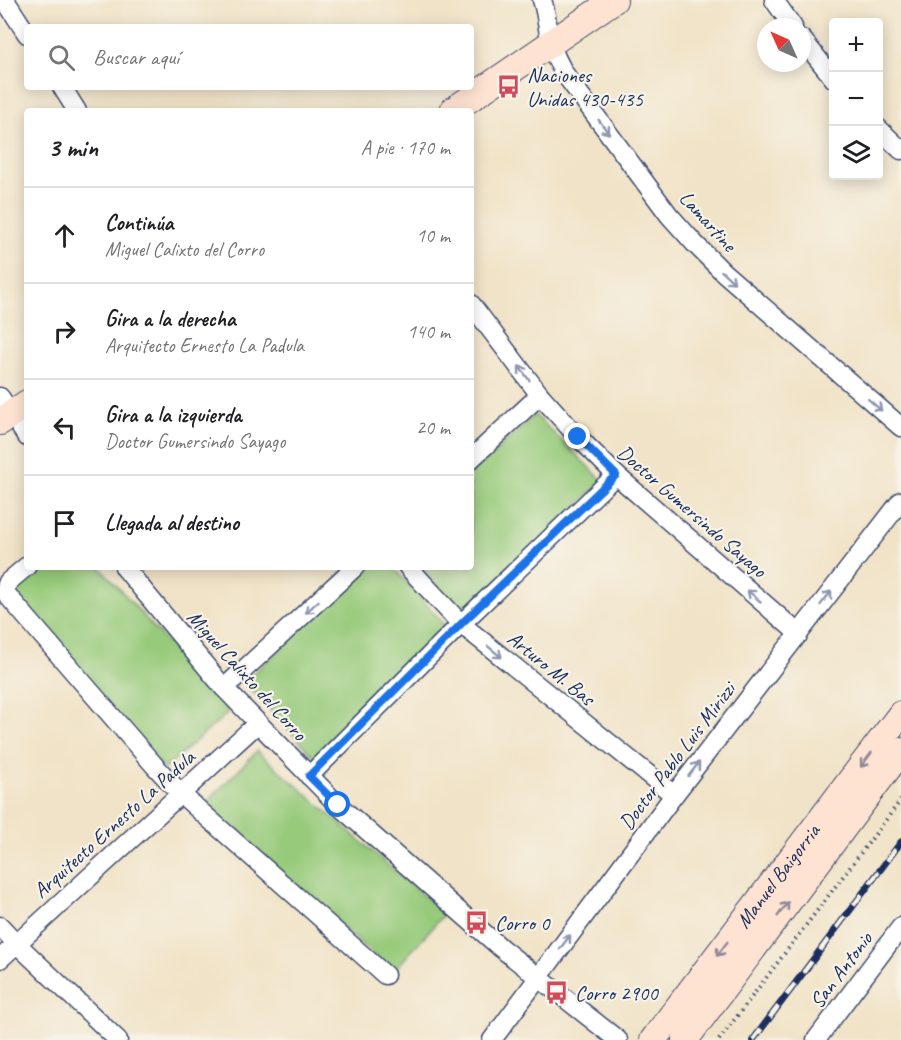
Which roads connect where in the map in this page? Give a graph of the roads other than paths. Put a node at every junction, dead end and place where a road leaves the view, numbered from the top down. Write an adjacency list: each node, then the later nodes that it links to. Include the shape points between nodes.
1 (4, 0): 6 (street)
2 (542, 0): 7 (street, Lamartine)
3 (614, 0): 7 (main road)
4 (774, 0): 5 (street)
5 (787, 18)
6 (24, 30)
7 (551, 42): 12 (main road); 18 (street, Lamartine, one-way to 18, via 564,73 669,215 695,244)
8 (811, 50): 9 (street)
9 (829, 73)
10 (64, 90): 11 (street)
11 (75, 108)
12 (456, 108)
13 (883, 132): 14 (street)
14 (901, 150)
15 (474, 308): 16 (street, Doctor Gumersindo Sayago, one-way to 15)
16 (540, 395): 20 (street); 21 (street, Doctor Gumersindo Sayago)
17 (10, 409): 19 (street)
18 (901, 427)
19 (24, 432)
20 (474, 456)
21 (616, 475): 27 (street); 28 (street, Doctor Gumersindo Sayago, one-way to 21)
22 (901, 501): 28 (street, Doctor Pablo Luis Mirizzi, one-way to 22)
23 (24, 569): 34 (street, via 8,582 8,596)
24 (126, 570): 29 (street, Miguel Calixto del Corro)
25 (352, 570): 29 (street, one-way to 29)
26 (411, 570): 27 (street, Arturo M. Bas)
27 (461, 624): 33 (street); 35 (street, Arturo M. Bas, one-way to 35)
28 (799, 634): 35 (street, Doctor Pablo Luis Mirizzi, one-way to 28)
29 (224, 688): 31 (street, Miguel Calixto del Corro)
30 (901, 714): 45 (main road, Manuel Baigorria, one-way to 45)
31 (258, 723): 33 (street, Miguel Calixto del Corro); 34 (street, Arquitecto Ernesto La Padula)
32 (901, 751): 46 (main road, Manuel Baigorria, one-way to 32)
33 (309, 776): 41 (street, Miguel Calixto del Corro)
34 (181, 794): 38 (street, Arquitecto Ernesto La Padula); 40 (street)
35 (674, 795): 41 (street, Doctor Pablo Luis Mirizzi, one-way to 35)
36 (0, 926): 38 (street)
37 (901, 927): 47 (street, San Antonio)
38 (16, 944): 39 (street, Arquitecto Ernesto La Padula); 42 (street)
39 (0, 959)
40 (385, 975)
41 (538, 978): 43 (street, Doctor Pablo Luis Mirizzi); 44 (street, Miguel Calixto del Corro)
42 (118, 1040)
43 (492, 1040)
44 (618, 1040)
45 (653, 1040)
46 (685, 1040)
47 (816, 1040)

